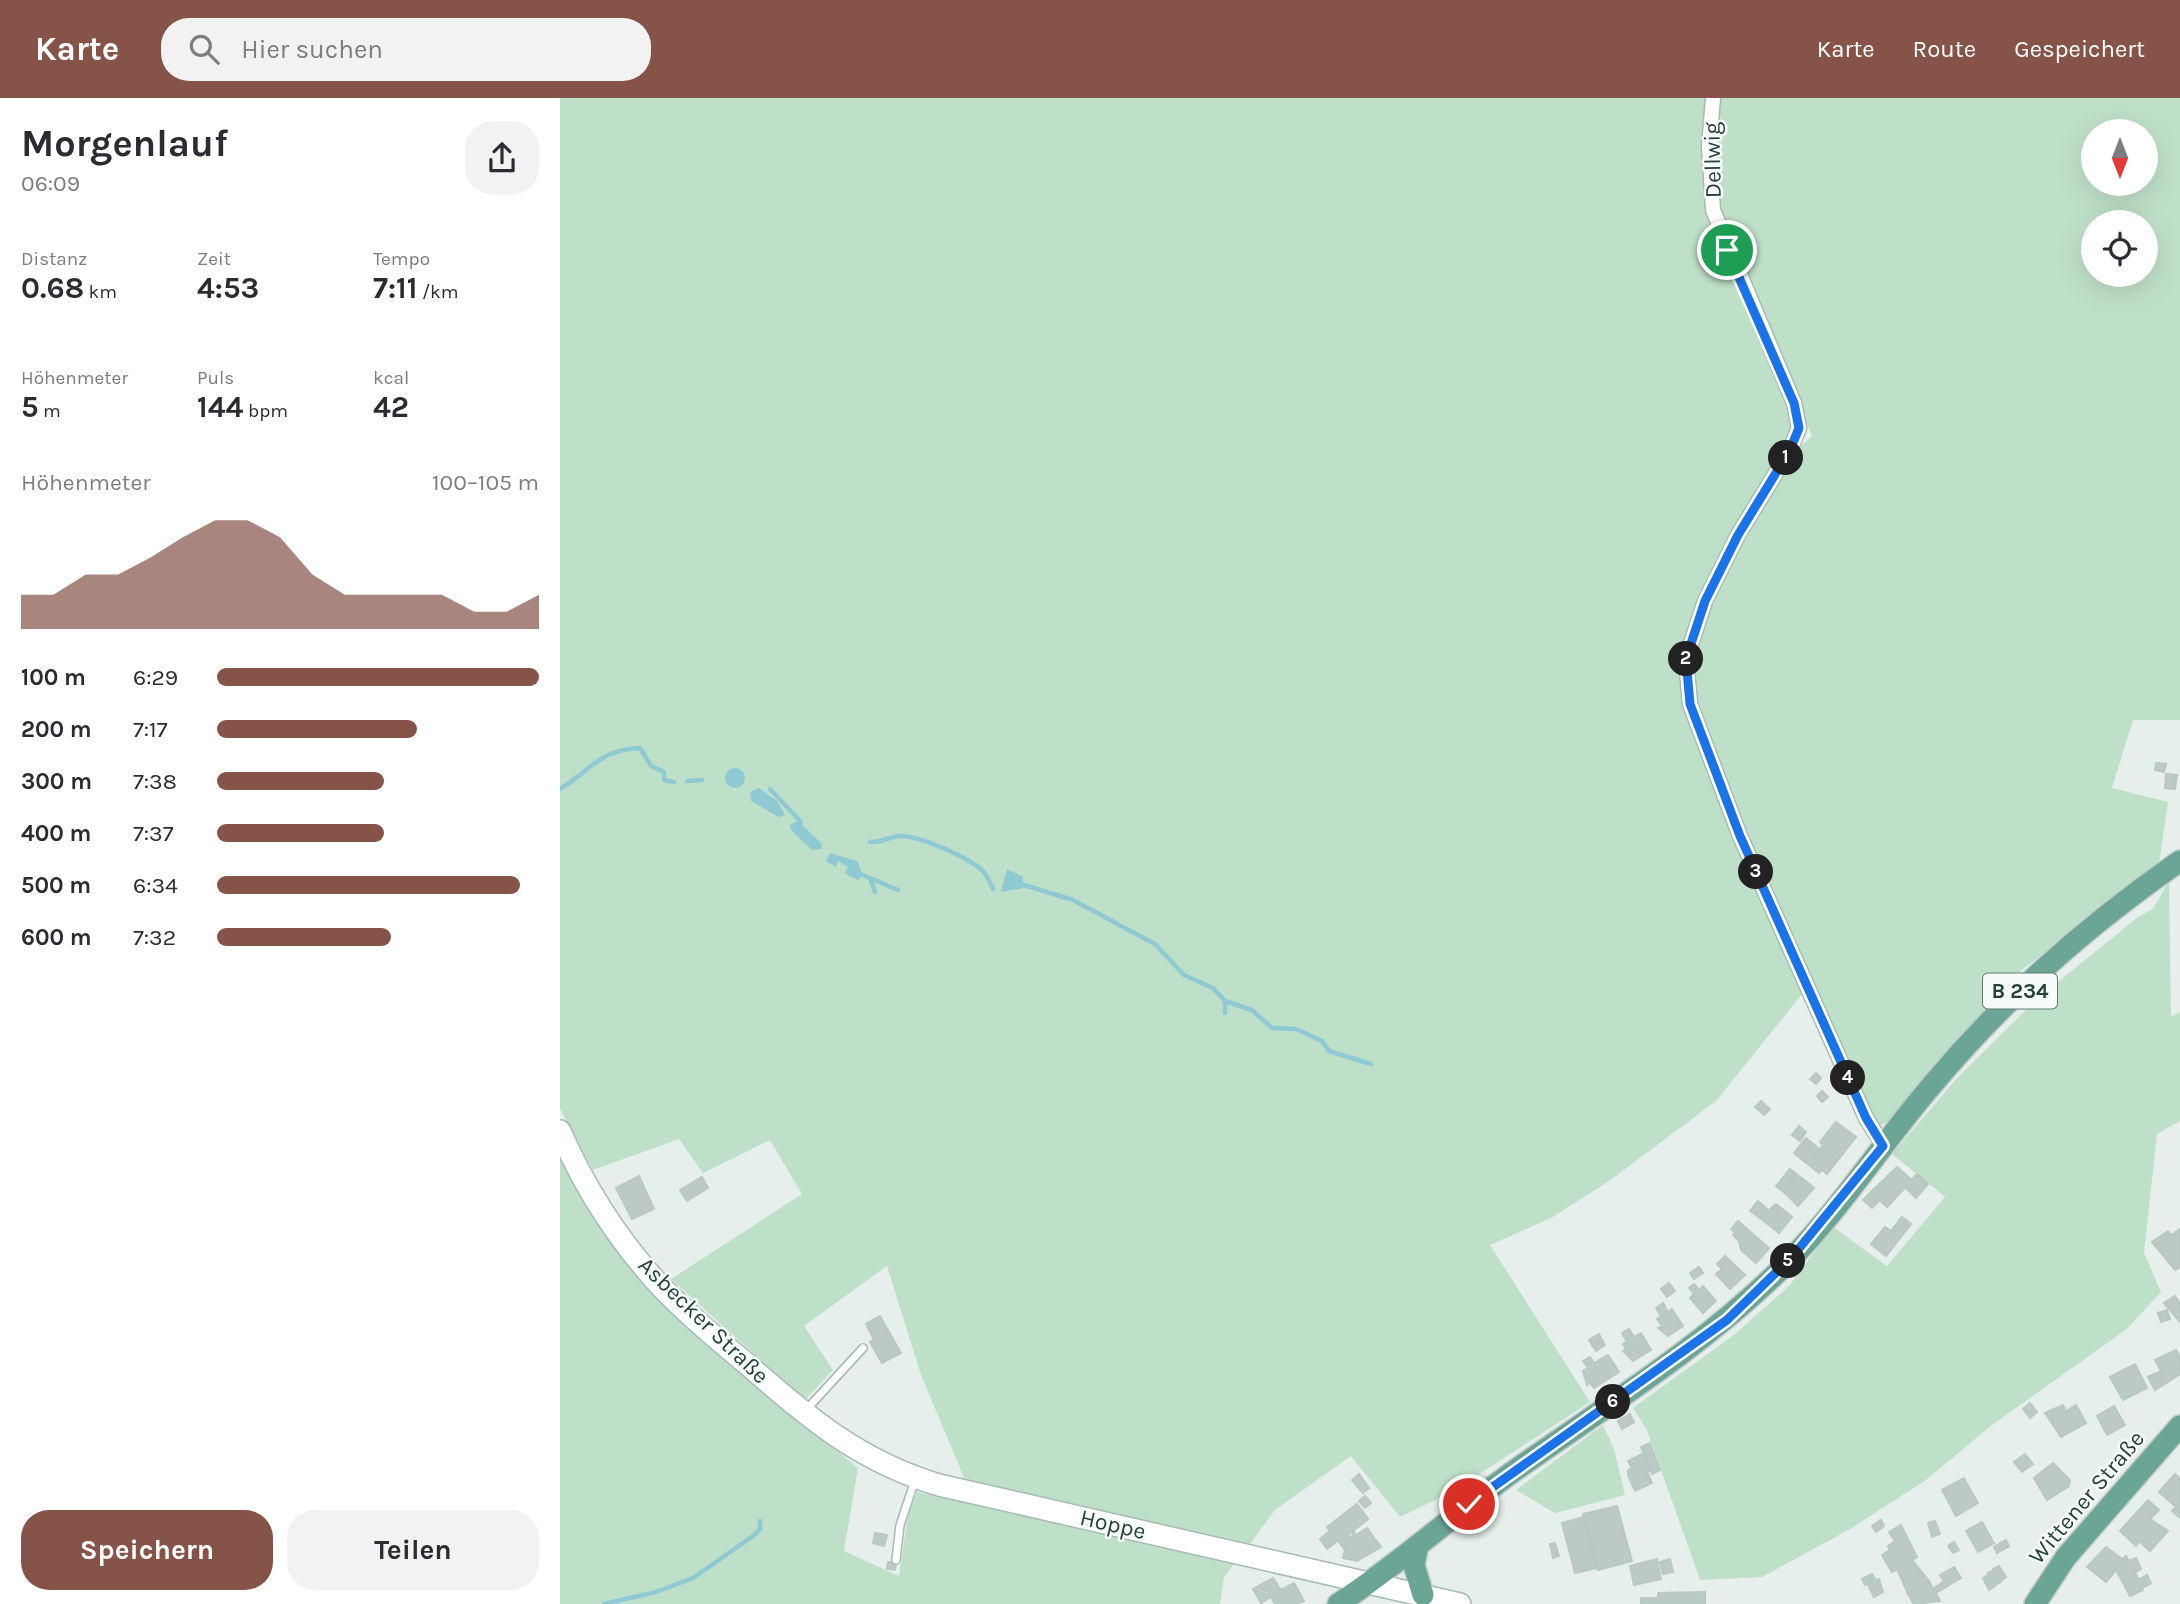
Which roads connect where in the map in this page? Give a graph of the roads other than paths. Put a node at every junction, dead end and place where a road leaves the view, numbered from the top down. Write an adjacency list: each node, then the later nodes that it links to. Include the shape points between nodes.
1 (1713, 98): 4 (street, Dellwig, via 1709,146 1713,210 1794,403 1799,428 1705,601 1686,659 1690,704 1740,836 1866,1118)
2 (2180, 861): 4 (main road, B 234, via 2029,982 1944,1071)
3 (560, 1131): 6 (main road, Asbecker Straße, via 608,1217 654,1279)
4 (1883, 1146): 10 (main road, B 234, via 1792,1257 1727,1320 1479,1496)
5 (863, 1348): 7 (lane)
6 (786, 1399): 7 (main road, Hoppe)
7 (803, 1413): 9 (main road, Hoppe, via 862,1455)
8 (2180, 1426): 16 (main road, Wittener Straße, via 2066,1557)
9 (916, 1478): 11 (lane, via 900,1525); 12 (main road, Hoppe)
10 (1418, 1545): 12 (main road, B 234); 13 (main road, via 1414,1565)
11 (895, 1560)
12 (1369, 1583): 13 (main road, Hoppe); 14 (main road, B 234)
13 (1423, 1595): 15 (main road, Hoppe)
14 (1338, 1604)
15 (1460, 1604)
16 (2035, 1604)

